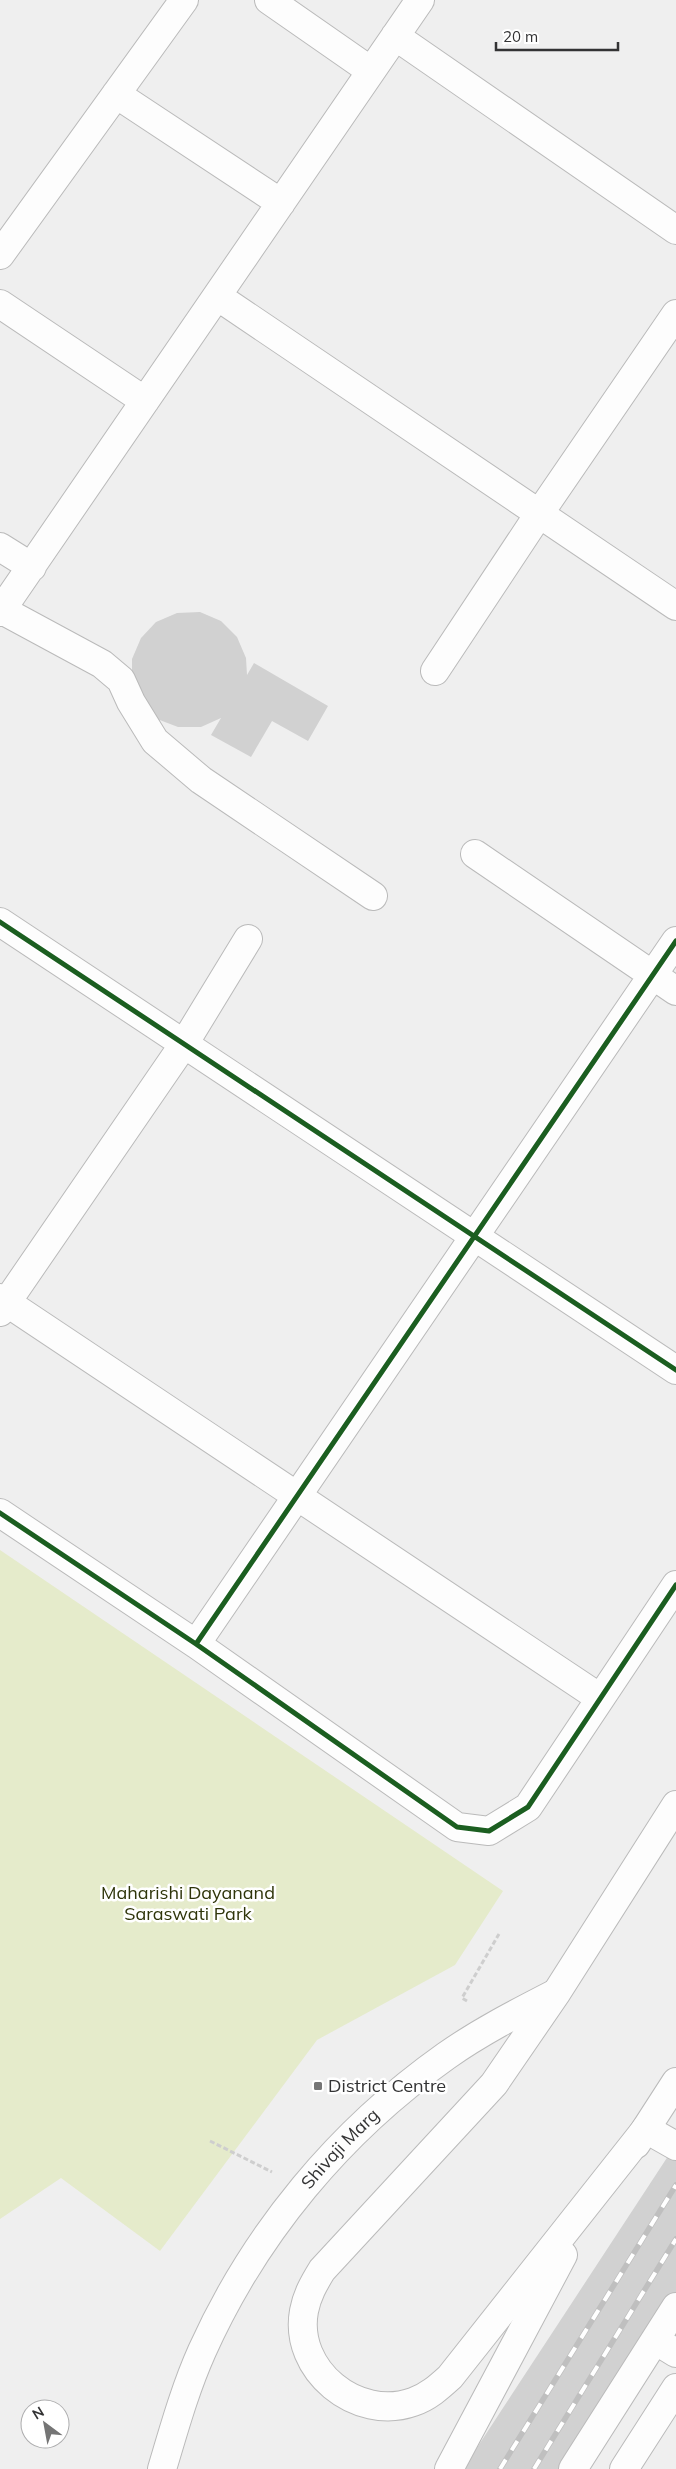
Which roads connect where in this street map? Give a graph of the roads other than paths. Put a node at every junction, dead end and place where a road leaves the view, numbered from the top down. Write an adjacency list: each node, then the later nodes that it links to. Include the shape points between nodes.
1 (184, 0): 6 (street)
2 (269, 0): 5 (street)
3 (420, 0): 4 (street)
4 (395, 36): 5 (street); 8 (street)
5 (371, 71): 7 (street)
6 (116, 94): 7 (street); 9 (street)
7 (281, 203): 10 (street)
8 (676, 230)
9 (0, 255)
10 (216, 296): 13 (street); 14 (street)
11 (0, 304): 13 (street)
12 (676, 314): 14 (street)
13 (145, 401): 16 (street)
14 (539, 514): 17 (street); 19 (street)
15 (0, 547): 16 (street)
16 (32, 567): 18 (street)
17 (676, 606)
18 (1, 611): 21 (street, via 102,664 120,680 155,742 201,780)
19 (435, 671)
20 (475, 854): 25 (street)
21 (373, 896)
22 (0, 922): 27 (street)
23 (248, 939): 27 (street)
24 (676, 942): 25 (street)
25 (653, 975): 26 (street); 28 (street)
26 (676, 991)
27 (184, 1044): 28 (street); 29 (street)
28 (474, 1236): 30 (street); 31 (street)
29 (2, 1304): 31 (street)
30 (676, 1370)
31 (297, 1496): 34 (street); 35 (street)
32 (0, 1513): 34 (street)
33 (676, 1585): 35 (street)
34 (196, 1644): 35 (street, via 458,1827 488,1831 528,1806)
35 (600, 1698)
36 (676, 1805): 37 (street, Shivaji Marg)
37 (557, 1992): 39 (street, via 494,2084 318,2276 310,2290 304,2313 304,2337 311,2360 324,2379 343,2394 388,2406 412,2402 433,2392 450,2376); 44 (street, Shivaji Marg, via 500,2022 409,2084 347,2139 304,2187 265,2239 231,2294 202,2351 179,2411)
38 (676, 2082): 39 (street)
39 (646, 2129): 40 (street); 45 (street, via 558,2264)
40 (676, 2146)
41 (676, 2307): 42 (street)
42 (665, 2347): 46 (street)
43 (676, 2388): 47 (street)
44 (162, 2469)
45 (449, 2469)
46 (572, 2469)
47 (624, 2469)

